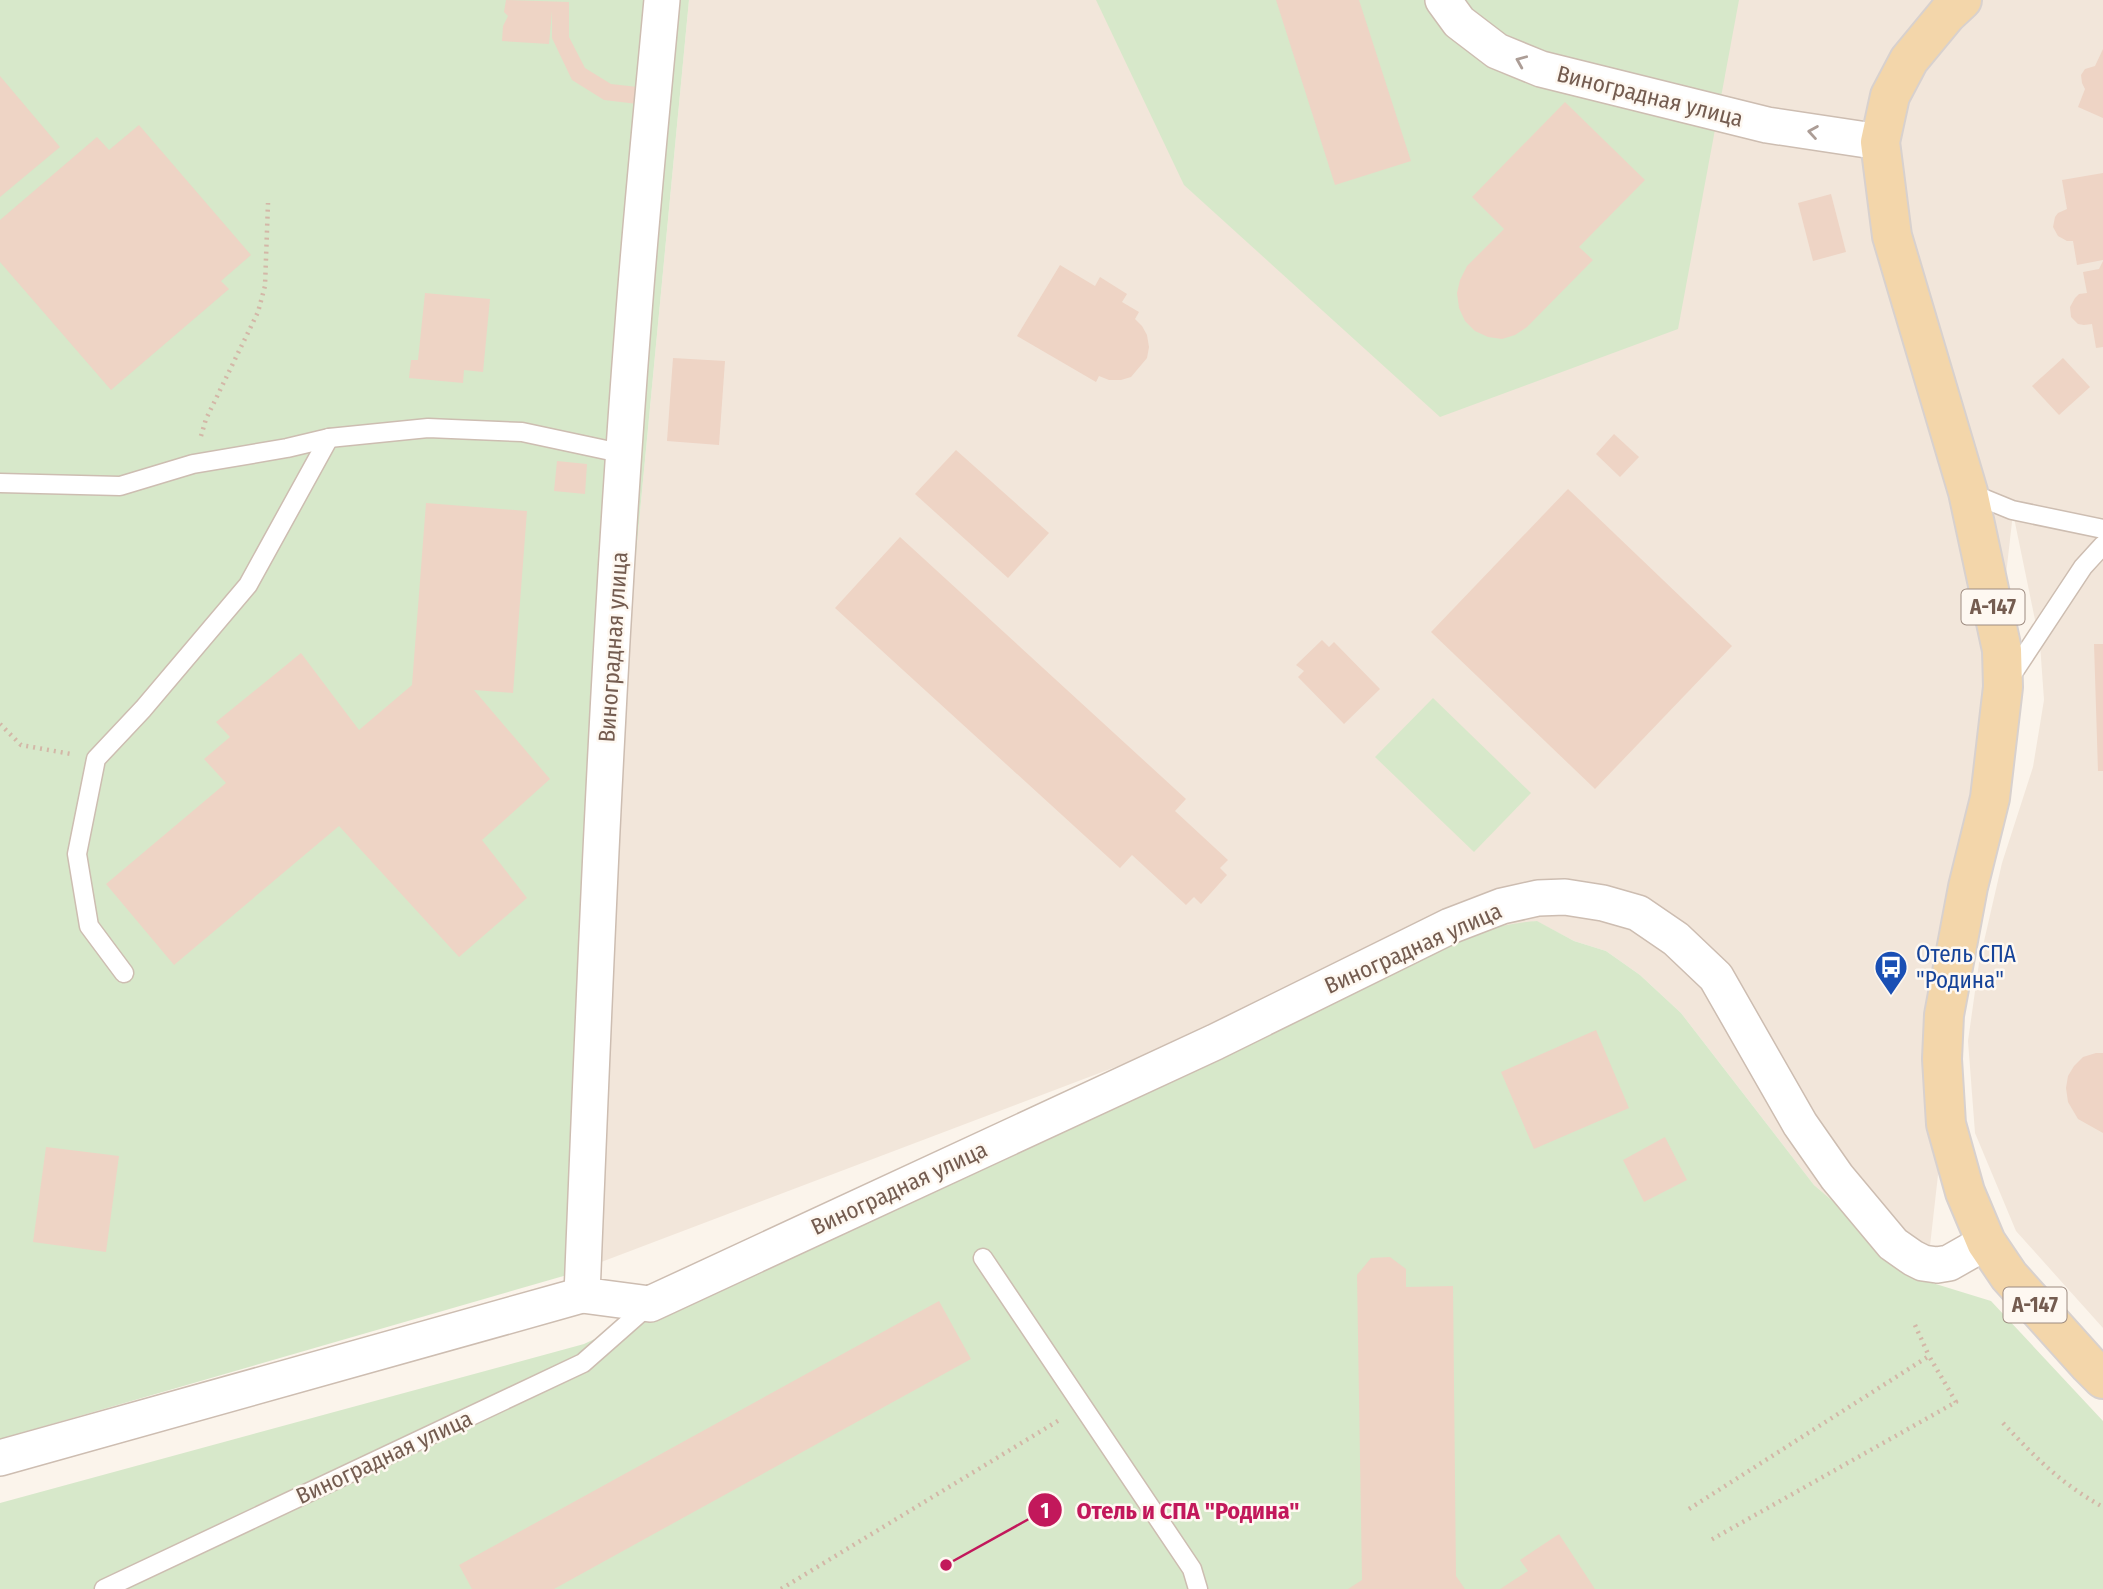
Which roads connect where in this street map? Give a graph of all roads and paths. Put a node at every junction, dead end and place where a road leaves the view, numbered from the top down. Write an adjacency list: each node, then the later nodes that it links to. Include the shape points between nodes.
1 (662, 0): 7 (street, Виноградная улица)
2 (1443, 0): 4 (street, Виноградная улица, one-way to 2, via 1767,125 1541,69 1497,51 1460,22)
3 (1962, 0): 4 (main road, А-147, via 1909,60 1890,96)
4 (1880, 142): 10 (main road, А-147, via 1892,236)
5 (268, 203): 8 (path, via 265,286 258,312 206,419)
6 (329, 438): 7 (lane, via 428,428 522,432); 8 (lane); 15 (lane, via 248,585)
7 (625, 454): 19 (street, Виноградная улица, via 599,866)
8 (193, 464): 9 (lane, via 120,486)
9 (0, 483)
10 (1968, 492): 11 (lane, via 2012,510); 13 (main road, А-147, via 2002,650)
11 (2103, 529)
12 (2103, 545): 13 (lane, via 2083,567)
13 (2003, 687): 17 (main road, А-147, via 1990,797 1944,1015 1942,1059 1946,1124 1965,1192)
14 (0, 724): 15 (path, via 21,745)
15 (96, 759): 16 (lane, via 77,854 89,926)
16 (124, 973)
17 (1986, 1242): 20 (street, Виноградная улица, via 1937,1265 1923,1263 1893,1244 1800,1124 1716,977 1676,939 1638,913 1565,897 1538,898 1450,926 1203,1048); 23 (main road, А-147, via 2009,1276)
18 (983, 1258): 24 (lane)
19 (582, 1295): 20 (street); 26 (street)
20 (650, 1304): 30 (lane, Виноградная улица, via 583,1363)
21 (1915, 1325): 22 (path)
22 (1929, 1356): 28 (path); 29 (path, via 1956,1402)
23 (2096, 1372)
24 (1083, 1406): 31 (path); 32 (lane, via 1192,1569)
25 (2003, 1423): 27 (path, via 2044,1466)
26 (0, 1458)
27 (2103, 1507)
28 (1689, 1509)
29 (1709, 1541)
30 (104, 1589)
31 (781, 1589)
32 (1198, 1589)

